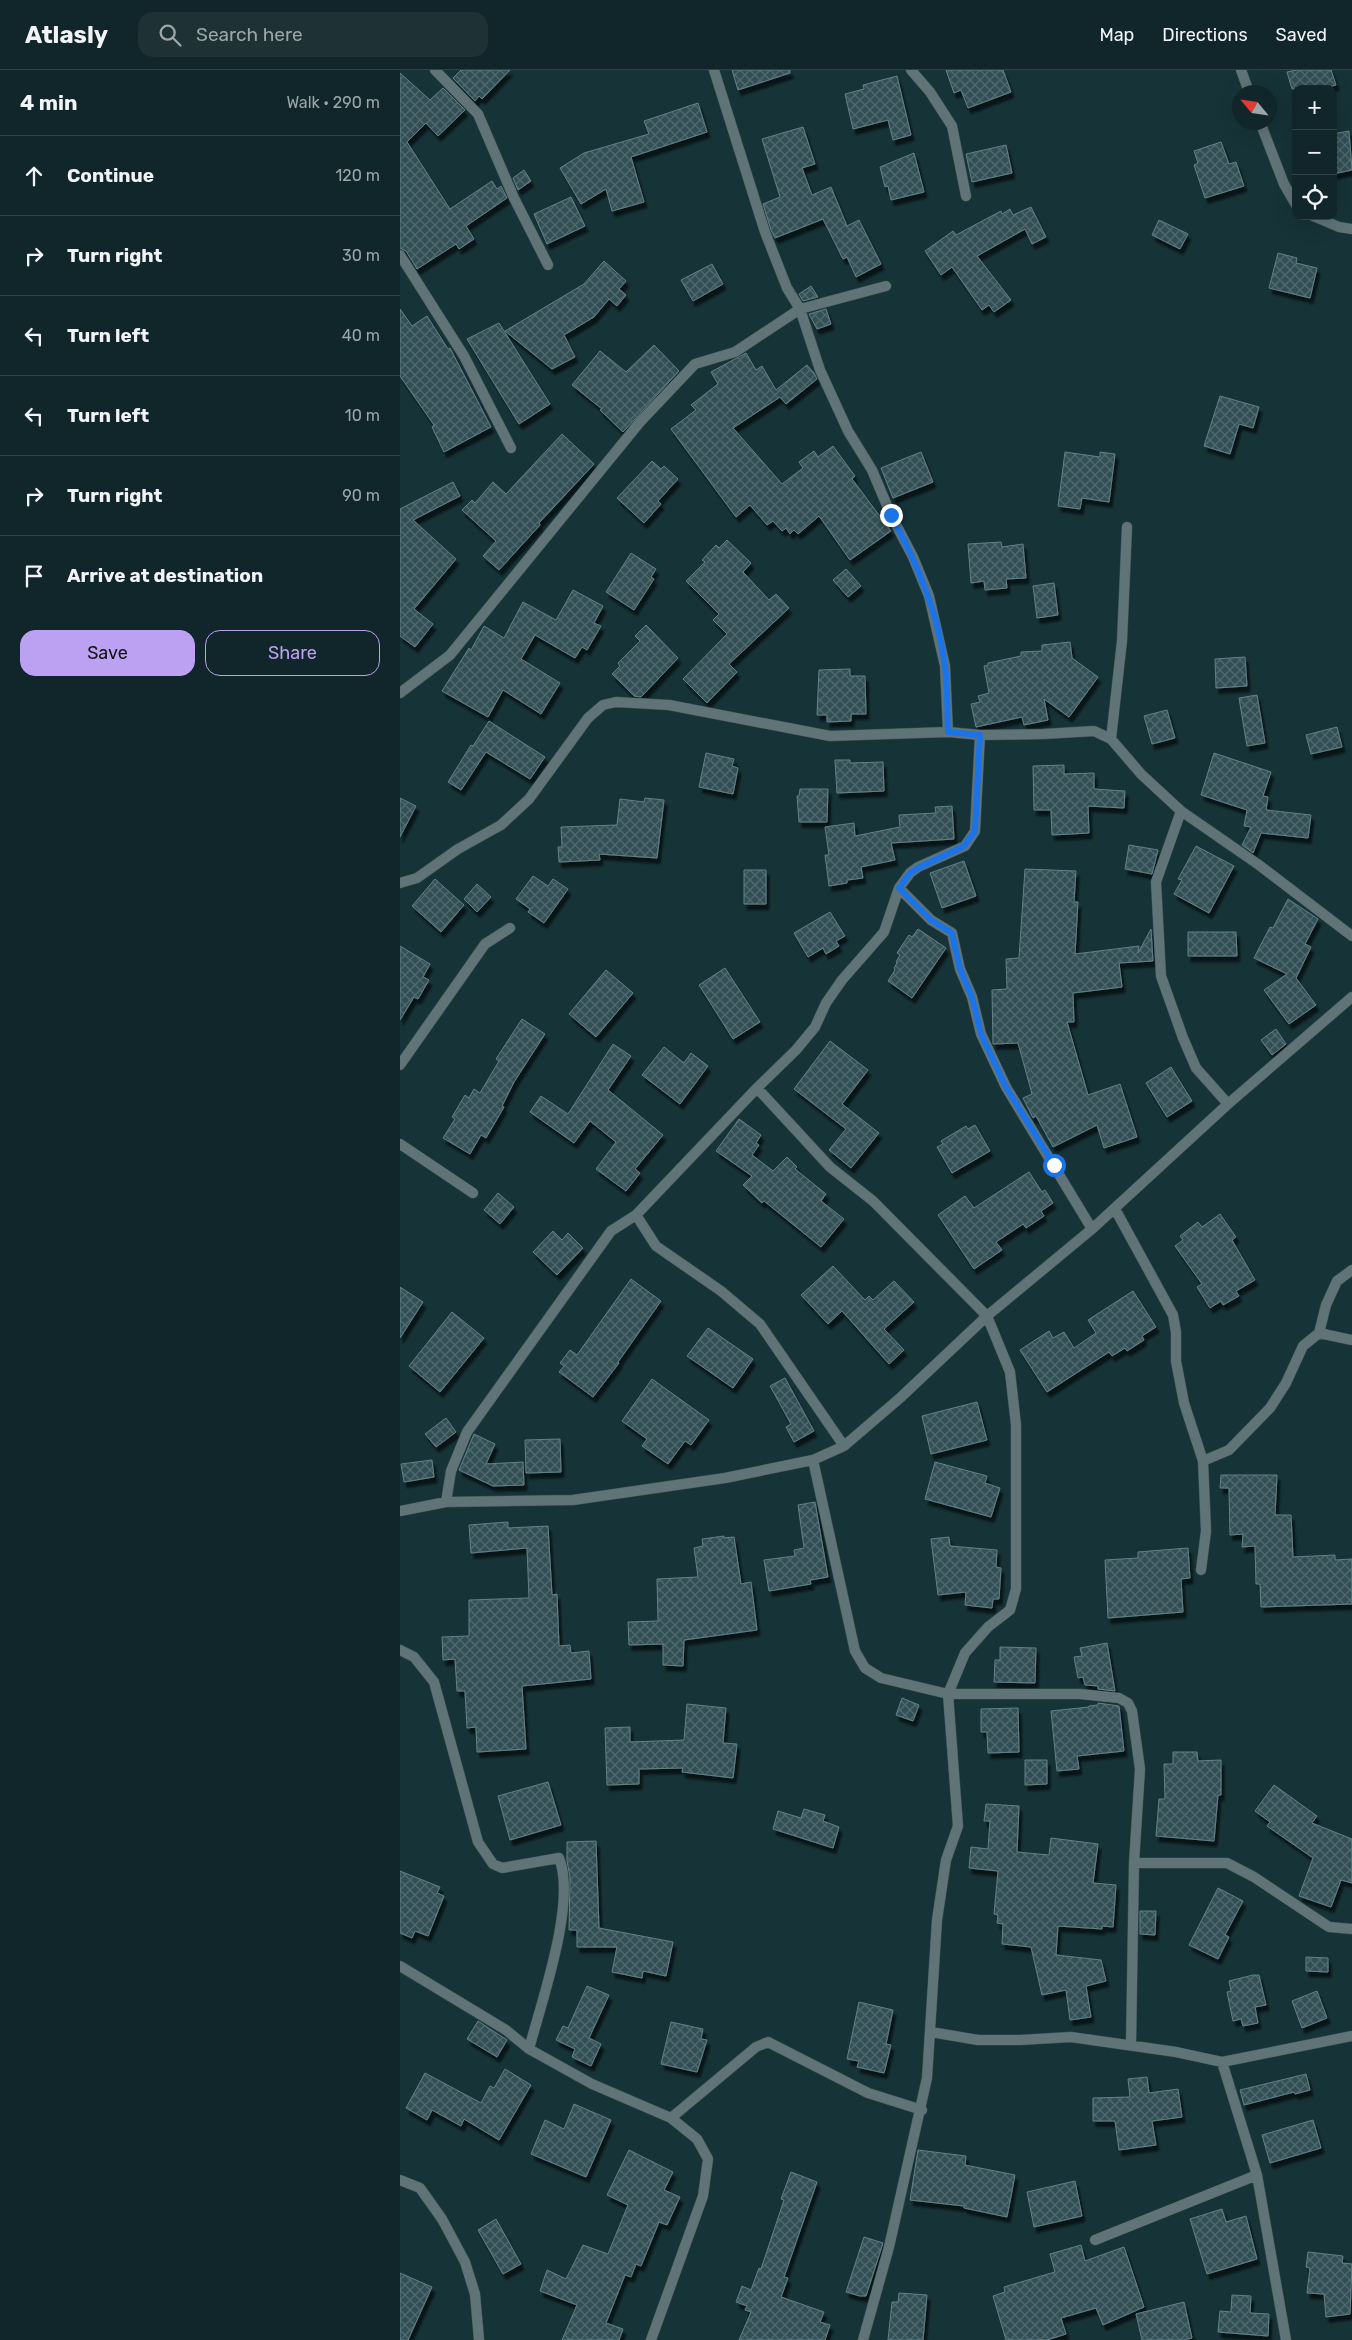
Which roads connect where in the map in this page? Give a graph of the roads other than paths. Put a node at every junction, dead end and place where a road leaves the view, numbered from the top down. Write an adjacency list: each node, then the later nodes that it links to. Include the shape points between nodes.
1 (435, 70): 12 (street, via 478,114 514,198)
2 (714, 70): 14 (street, via 765,232 787,288)
3 (911, 70): 7 (street, via 952,126)
4 (1240, 70): 5 (street)
5 (1246, 85)
6 (1263, 130): 8 (street)
7 (966, 196)
8 (1292, 198)
9 (1322, 220): 10 (street)
10 (1352, 229)
11 (400, 255): 15 (street, via 464,356)
12 (548, 265)
13 (886, 286): 14 (street)
14 (800, 309): 17 (street, via 735,352 695,364 640,422 450,655); 18 (street, via 820,370 848,431 872,470 930,596 945,666)
15 (511, 448)
16 (1127, 527): 20 (street, via 1122,641)
17 (400, 693)
18 (948, 732): 19 (street); 22 (street, via 830,736 669,704 616,702 603,705 588,718 529,799 502,825 458,849 417,878)
19 (980, 735): 20 (street, via 1094,731); 23 (street, via 975,831 970,841 910,873)
20 (1111, 739): 21 (street, via 1141,774)
21 (1181, 811): 25 (street); 29 (street, via 1156,882 1161,976 1196,1068)
22 (400, 883)
23 (899, 888): 28 (street, via 884,932 842,980 796,1050); 34 (street, via 931,920 952,933 981,1034 1006,1087)
24 (510, 928): 27 (street, via 486,944)
25 (1352, 936)
26 (1352, 997): 29 (street)
27 (400, 1065)
28 (757, 1088): 33 (street); 36 (street, via 830,1167 873,1201)
29 (1228, 1104): 32 (street)
30 (400, 1144): 31 (street)
31 (473, 1193)
32 (1115, 1209): 34 (street); 41 (street, via 1173,1315 1176,1361 1184,1403)
33 (636, 1215): 39 (street, via 656,1246 721,1290 760,1324); 42 (street, via 611,1231 481,1410 467,1432 451,1471)
34 (1092, 1229): 36 (street)
35 (1352, 1270): 37 (street, via 1337,1281 1326,1305)
36 (987, 1316): 39 (street); 46 (street, via 1010,1372 1016,1425 1016,1589 1010,1610 988,1627 965,1652)
37 (1319, 1334): 38 (street); 41 (street, via 1303,1346 1270,1408 1229,1450)
38 (1352, 1340)
39 (844, 1446): 40 (street)
40 (813, 1460): 42 (street, via 725,1478 573,1500); 46 (street, via 855,1651 864,1668 882,1678)
41 (1203, 1461): 44 (street, via 1206,1531)
42 (446, 1502): 43 (street)
43 (400, 1511)
44 (1202, 1570)
45 (400, 1650): 53 (street, via 414,1657 434,1682 478,1842 493,1864 502,1868 559,1858 564,1881 562,1915)
46 (948, 1694): 47 (street, via 1080,1694 1119,1698 1128,1703 1140,1768); 50 (street, via 958,1826 946,1860 937,1920)
47 (1134, 1863): 48 (street, via 1227,1863 1254,1876 1329,1927); 52 (street)
48 (1352, 1929)
49 (400, 1966): 53 (street, via 506,2030)
50 (931, 2032): 52 (street, via 978,2040 1071,2037); 55 (street)
51 (1352, 2036): 54 (street)
52 (1131, 2045): 54 (street)
53 (529, 2049): 56 (street, via 592,2084)
54 (1222, 2062): 57 (street)
55 (922, 2110): 56 (street, via 868,2093 768,2042 756,2047); 62 (street)
56 (671, 2118): 61 (street, via 697,2139 708,2159 703,2196)
57 (1257, 2175): 59 (street); 63 (street)
58 (400, 2180): 60 (street, via 420,2188 442,2219 465,2262 476,2294)
59 (1095, 2240)
60 (479, 2340)
61 (651, 2340)
62 (863, 2340)
63 (1286, 2340)

